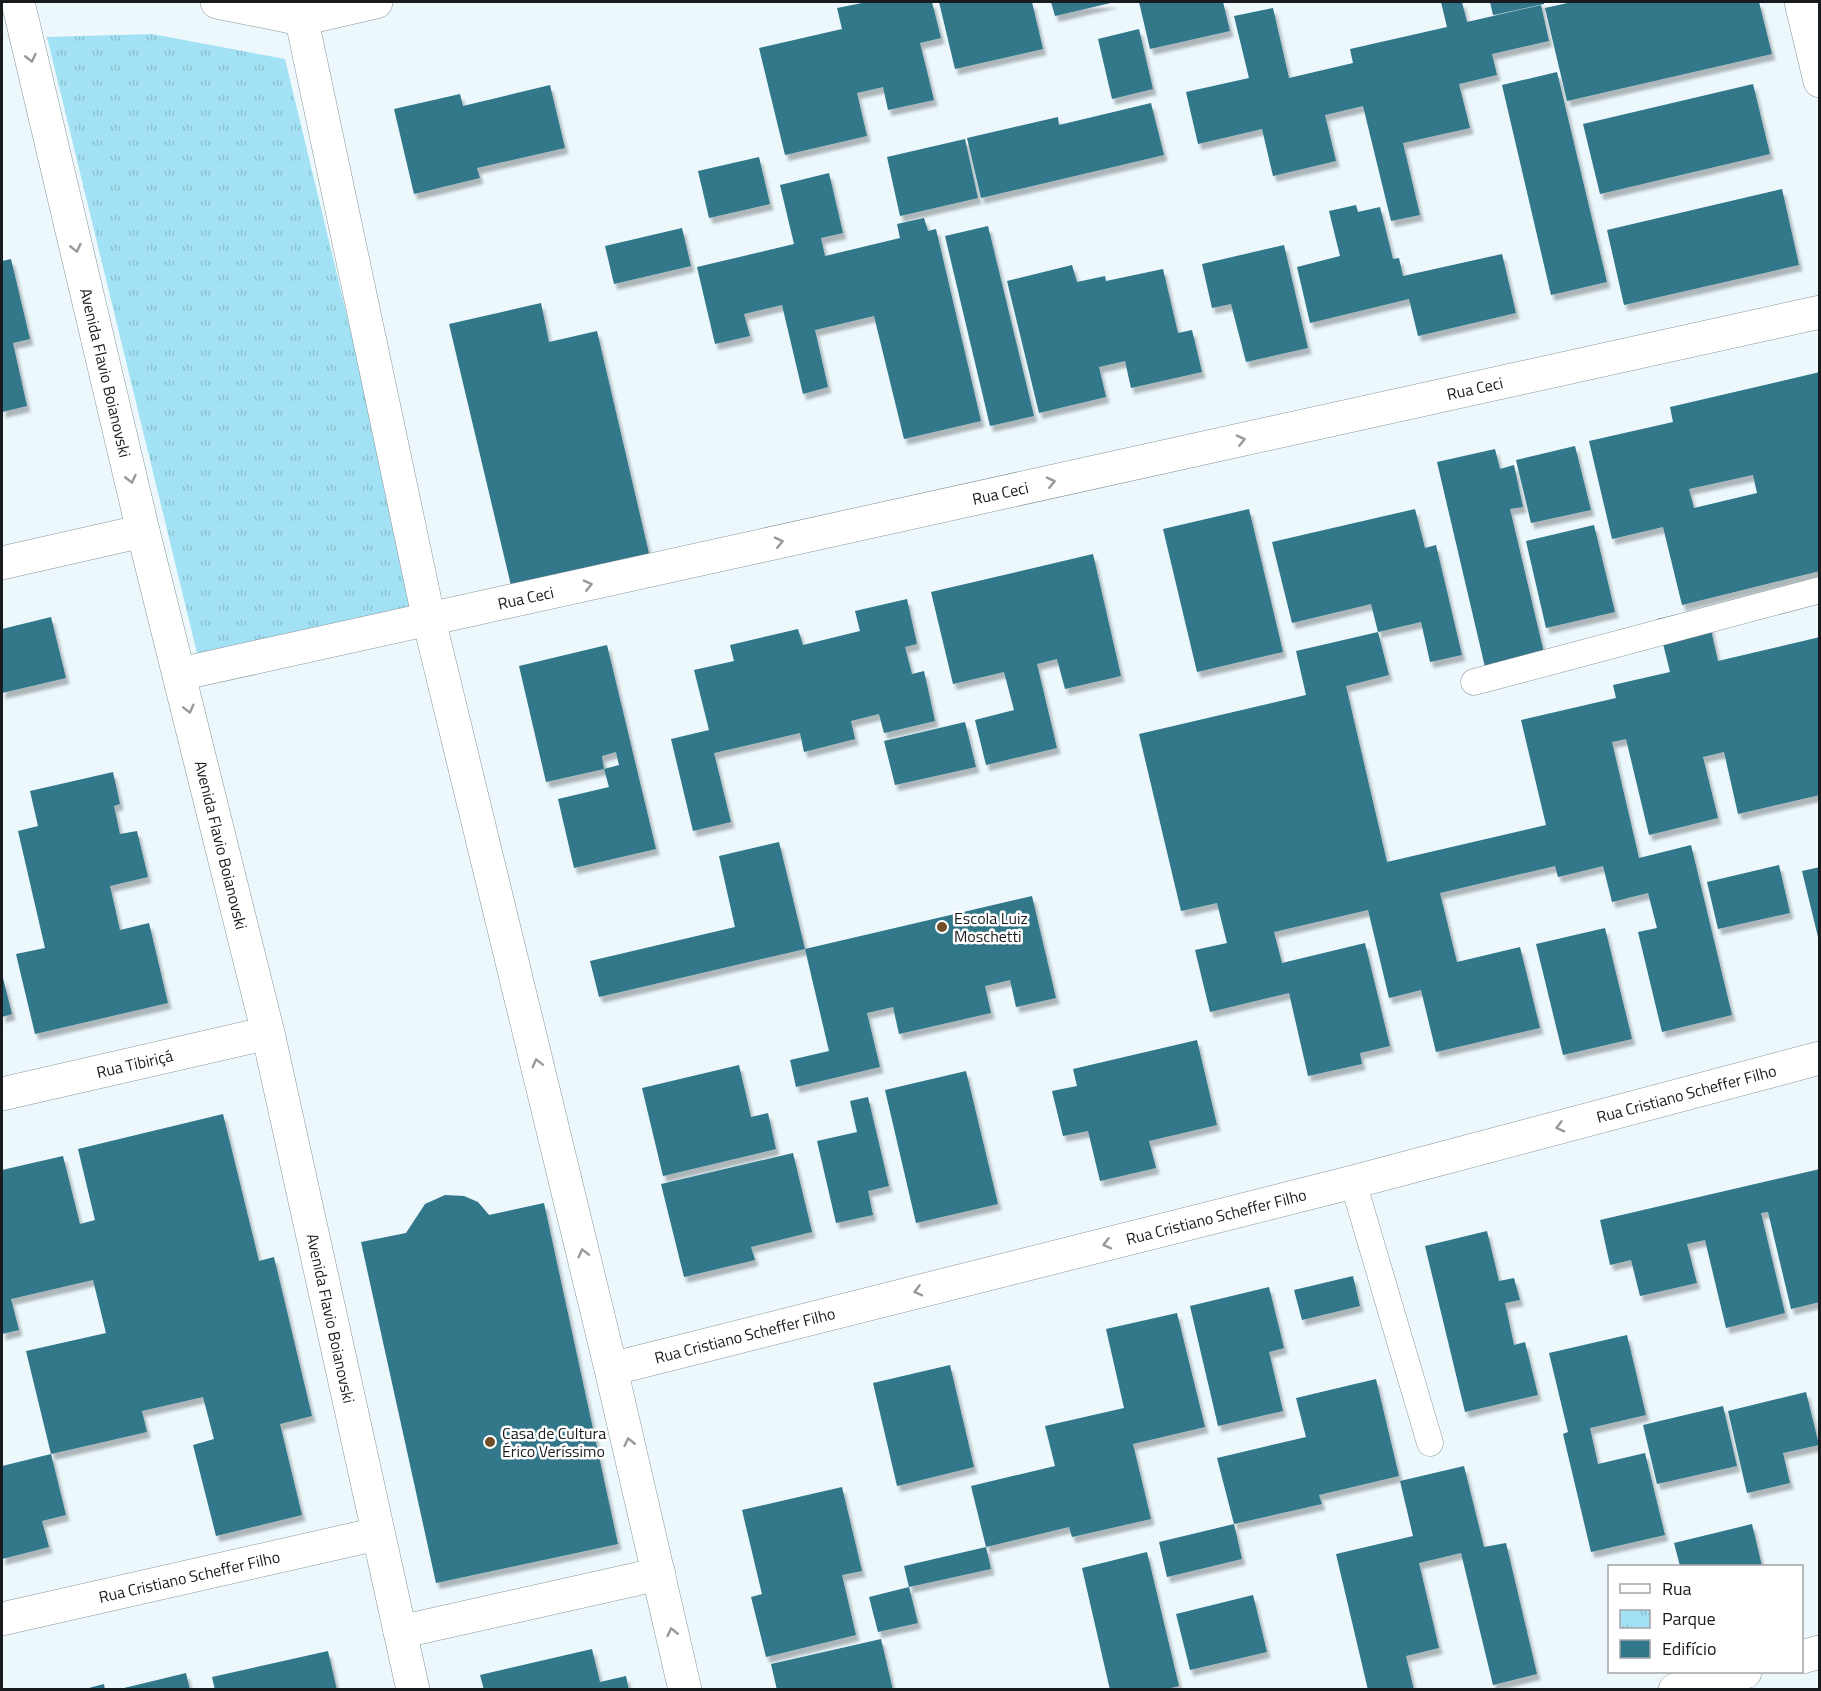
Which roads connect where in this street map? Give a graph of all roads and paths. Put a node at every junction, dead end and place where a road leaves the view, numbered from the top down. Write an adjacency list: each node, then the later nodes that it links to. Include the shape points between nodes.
1 (18, 2): 8 (street, Avenida Flavio Boianovski, one-way to 8)
2 (217, 2): 5 (street)
3 (376, 2): 5 (street)
4 (1801, 2): 6 (street)
5 (300, 10): 11 (street)
6 (1820, 81)
7 (1820, 312): 11 (street, Rua Ceci, one-way to 7)
8 (143, 531): 9 (street); 12 (street, Avenida Flavio Boianovski)
9 (2, 563)
10 (1820, 590): 13 (lane)
11 (429, 620): 12 (street, Rua Ceci); 18 (street, one-way to 11)
12 (180, 674): 14 (street, Avenida Flavio Boianovski, one-way to 14)
13 (1474, 682)
14 (268, 1033): 16 (street, Rua Tibiriçá); 20 (street, Avenida Flavio Boianovski)
15 (1820, 1058): 17 (street, Rua Cristiano Scheffer Filho, one-way to 17)
16 (2, 1094)
17 (1353, 1182): 18 (street, Rua Cristiano Scheffer Filho, one-way to 18); 19 (lane)
18 (612, 1369): 21 (street, one-way to 18)
19 (1430, 1443)
20 (377, 1534): 22 (street, Rua Cristiano Scheffer Filho); 23 (street, Avenida Flavio Boianovski)
21 (659, 1574): 23 (street); 28 (street, one-way to 21)
22 (2, 1619)
23 (400, 1632): 27 (street, Avenida Flavio Boianovski)
24 (1820, 1652): 25 (street)
25 (1803, 1657)
26 (1737, 1673): 29 (street)
27 (413, 1689)
28 (685, 1689)
29 (1675, 1689)

